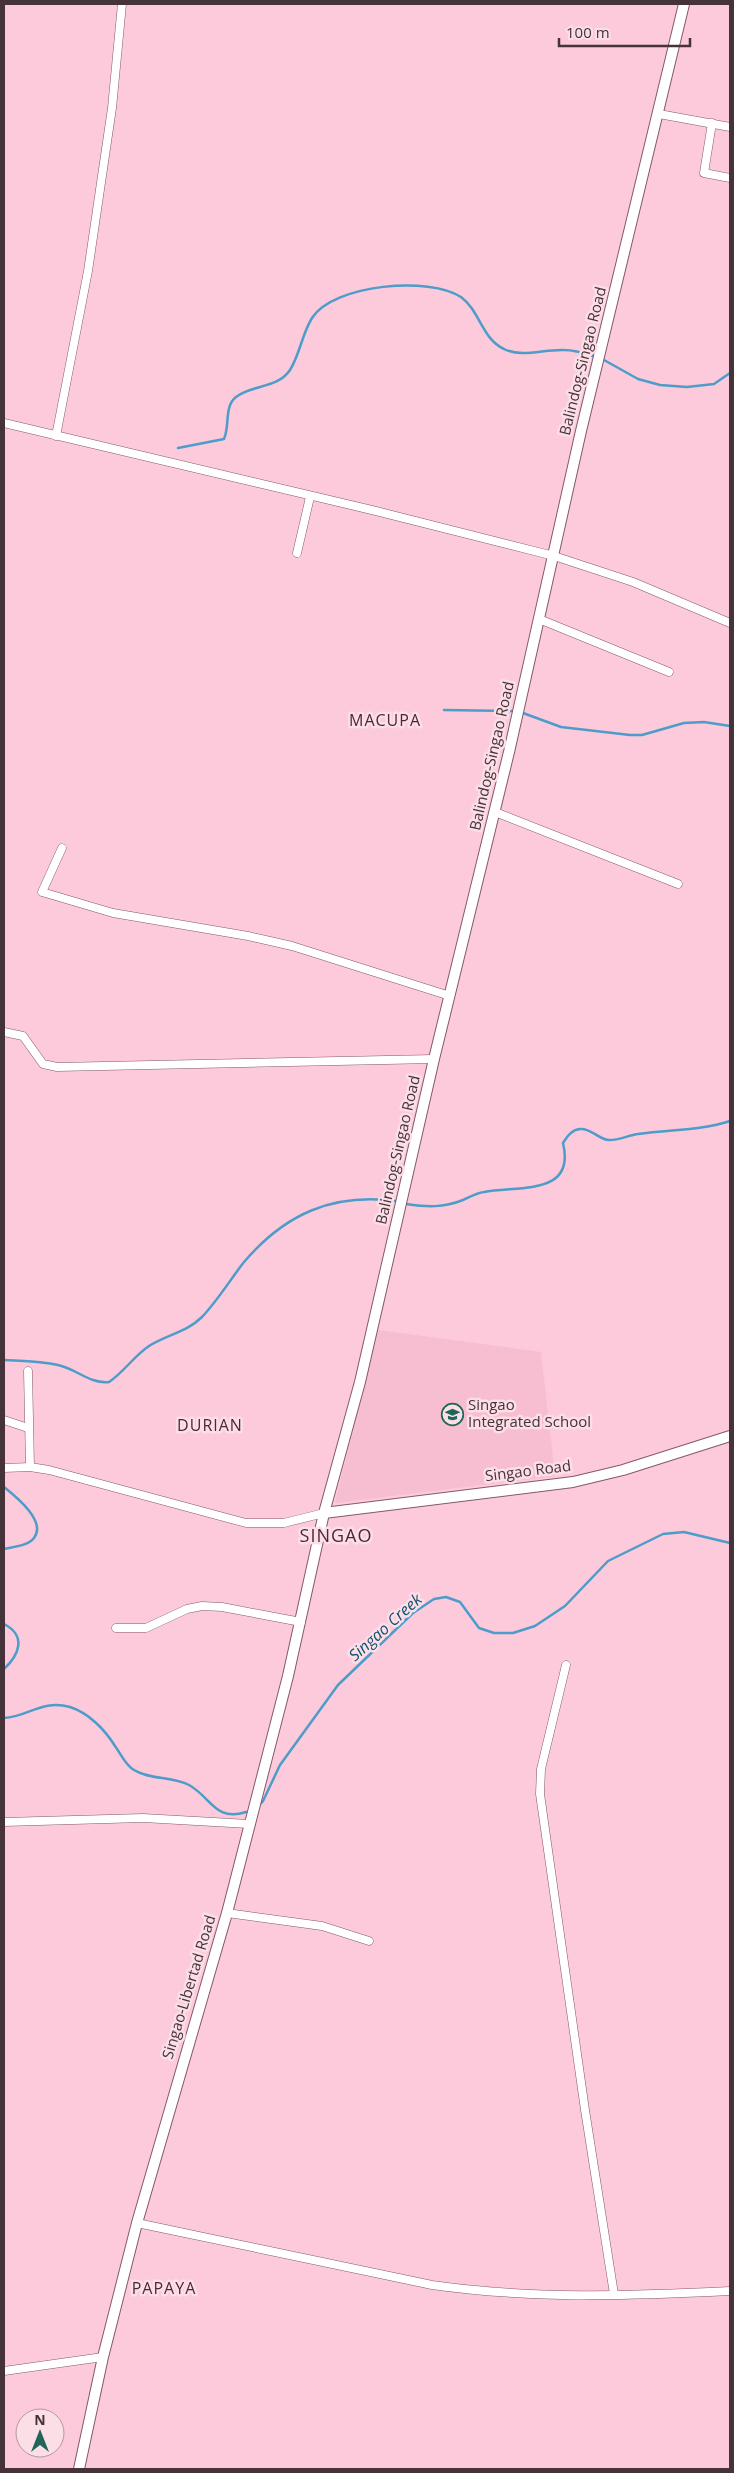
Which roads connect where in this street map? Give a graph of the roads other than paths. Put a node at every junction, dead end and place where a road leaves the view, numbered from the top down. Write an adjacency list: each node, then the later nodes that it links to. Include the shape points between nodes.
1 (122, 4): 8 (street, via 112,108 92,243)
2 (684, 4): 3 (street, Balindog-Singao Road)
3 (658, 114): 4 (street); 11 (street, Balindog-Singao Road)
4 (712, 124): 5 (street); 6 (street, via 704,172)
5 (730, 127)
6 (730, 178)
7 (4, 423): 8 (street)
8 (56, 436): 9 (street)
9 (310, 497): 10 (street); 11 (street)
10 (296, 553)
11 (554, 556): 12 (street, Balindog-Singao Road); 13 (street, via 633,582)
12 (539, 619): 14 (street); 15 (street, Balindog-Singao Road)
13 (730, 623)
14 (669, 672)
15 (495, 812): 17 (street); 18 (street, Balindog-Singao Road)
16 (62, 848): 18 (street, via 42,892 113,912 292,946)
17 (678, 884)
18 (450, 996): 20 (street, Balindog-Singao Road)
19 (4, 1032): 20 (street, via 23,1036 43,1064 57,1067)
20 (434, 1059): 27 (street, Balindog-Singao Road, via 364,1365)
21 (28, 1371): 23 (street)
22 (4, 1420): 23 (street)
23 (28, 1428): 25 (street)
24 (730, 1436): 27 (street, Singao Road, via 623,1470 573,1482)
25 (30, 1467): 26 (street); 27 (street, via 83,1478 246,1523 284,1523)
26 (4, 1468)
27 (324, 1513): 28 (street, Singao-Libertad Road)
28 (301, 1622): 29 (street, via 202,1606 187,1609 146,1628); 32 (street, Singao-Libertad Road)
29 (116, 1628)
30 (566, 1665): 37 (street, via 541,1768 540,1794)
31 (4, 1822): 32 (street, via 143,1818)
32 (249, 1824): 33 (street, Singao-Libertad Road)
33 (227, 1913): 34 (street, via 322,1926); 35 (street, Singao-Libertad Road)
34 (369, 1941)
35 (138, 2223): 37 (street, via 480,2292); 38 (street, Singao-Libertad Road)
36 (730, 2291): 37 (street)
37 (614, 2294)
38 (103, 2357): 39 (street); 40 (street, Singao-Libertad Road)
39 (4, 2370)
40 (79, 2469)

